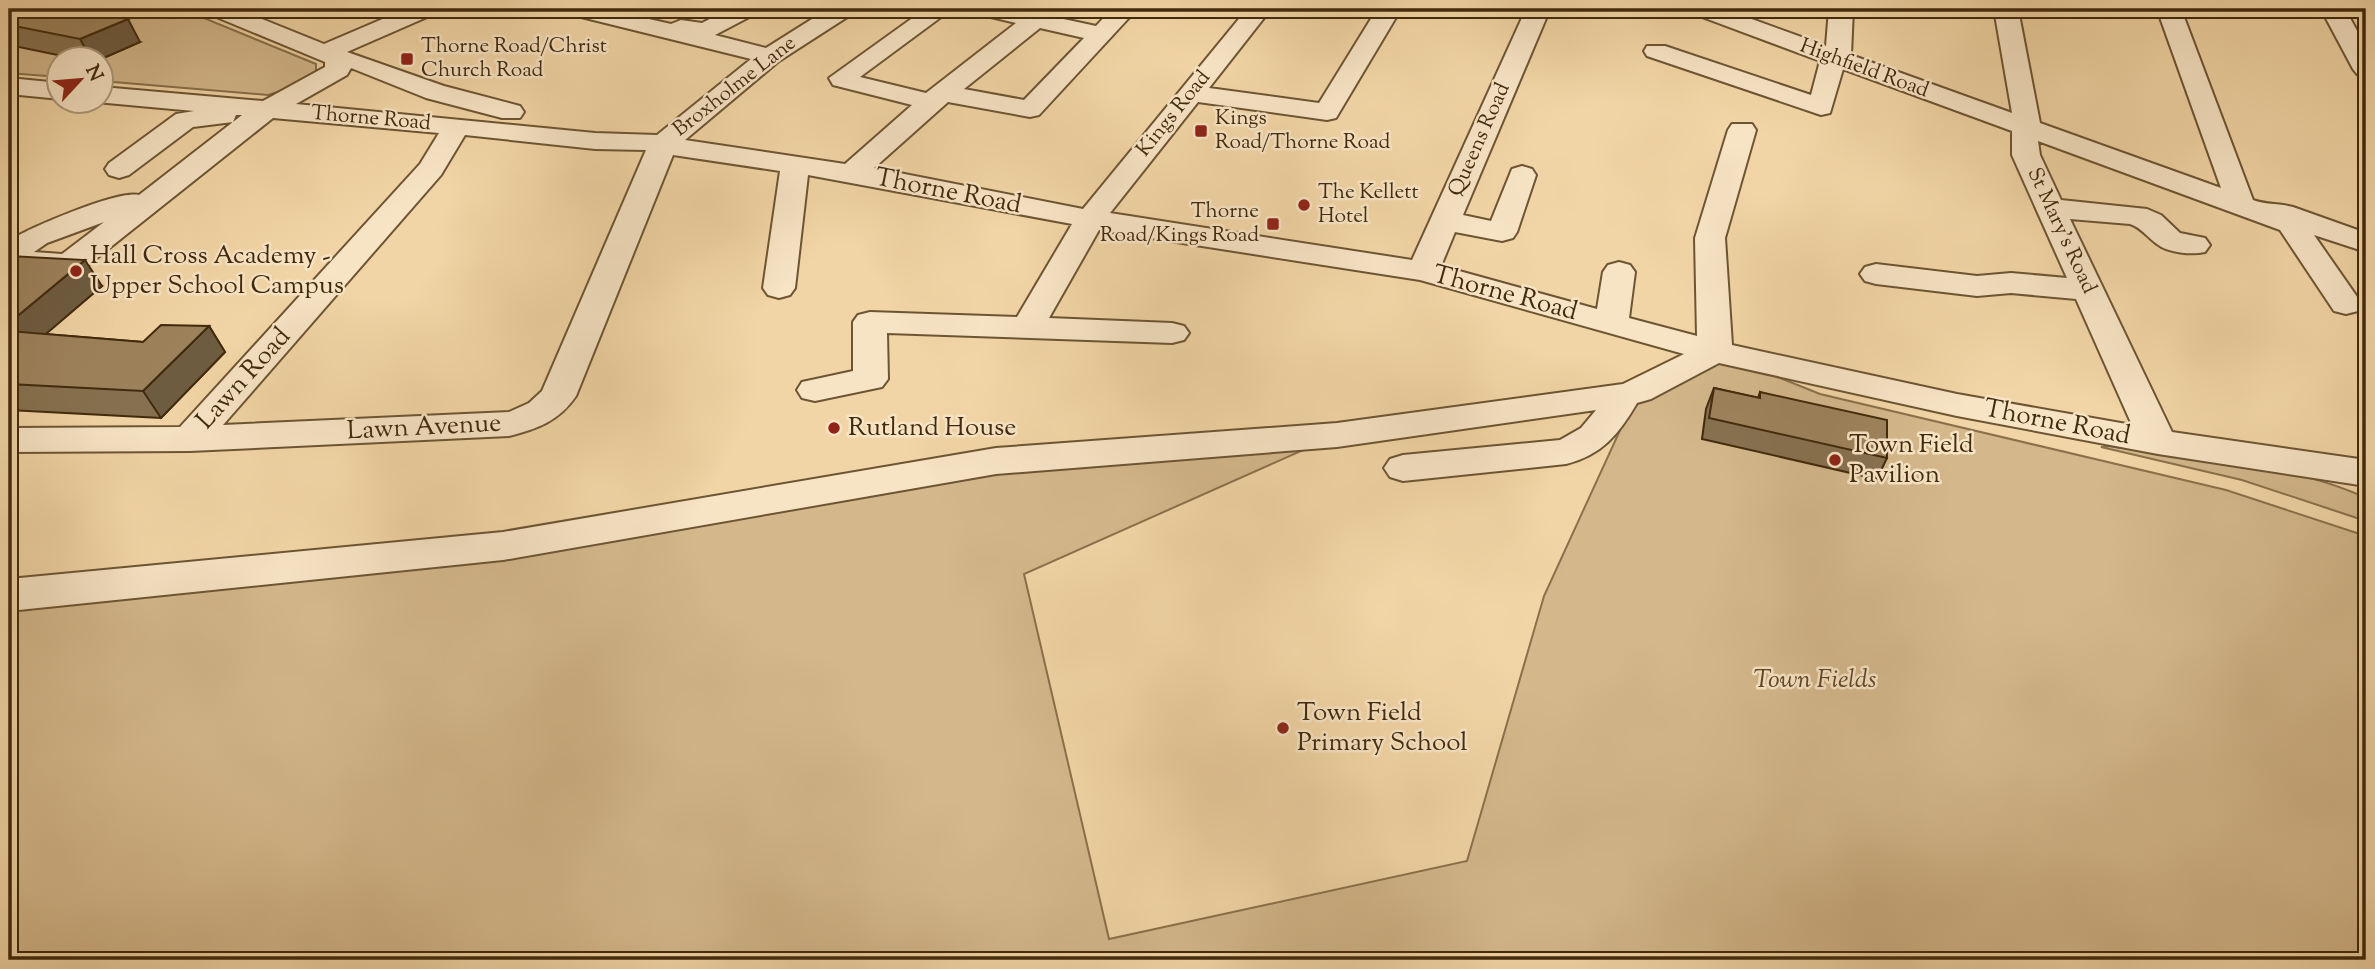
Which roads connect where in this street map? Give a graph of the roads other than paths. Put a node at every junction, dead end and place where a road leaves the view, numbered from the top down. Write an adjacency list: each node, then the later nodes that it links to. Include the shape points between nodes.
1 (217, 9): 22 (street, Thorne Road)
2 (426, 9): 22 (street)
3 (577, 9): 23 (street)
4 (608, 9): 5 (street, via 701,32)
5 (747, 9)
6 (844, 9): 23 (street, Broxholme Lane)
7 (940, 9): 30 (street, via 842,78)
8 (986, 9): 19 (street)
9 (1125, 9): 20 (street)
10 (1259, 9): 28 (street, Kings Road)
11 (1389, 9): 28 (street, via 1327,112)
12 (1538, 9): 44 (street, Queens Road)
13 (1702, 9): 18 (street, Highfield Road)
14 (1841, 9): 24 (street)
15 (2006, 9): 33 (street, St Mary's Road)
16 (2169, 9): 41 (street)
17 (2333, 9): 25 (street)
18 (1749, 17): 24 (street, Highfield Road)
19 (1035, 20): 20 (street); 30 (street)
20 (1100, 34): 30 (street, via 1030,109)
21 (1656, 51): 24 (street, via 1821,107)
22 (332, 55): 31 (street, via 338,70); 35 (street, Thorne Road, via 482,106)
23 (770, 55): 35 (street, Broxholme Lane)
24 (1836, 59): 33 (street, Highfield Road)
25 (2366, 69)
26 (9, 86): 27 (street)
27 (46, 90)
28 (1190, 93): 43 (street, Kings Road)
29 (116, 96): 31 (street, Thorne Road)
30 (937, 97): 38 (street)
31 (257, 109): 32 (street, Thorne Road); 37 (street, via 186,120); 47 (street, via 157,195 36,236)
32 (457, 126): 35 (street, Thorne Road); 60 (street, Lawn Road, via 431,169)
33 (2026, 129): 42 (street, St Mary's Road, via 2026,155); 53 (street, Highfield Road, via 2291,223)
34 (1742, 130): 57 (street, via 1710,238)
35 (651, 143): 36 (street, Thorne Road); 60 (street, Lawn Avenue, via 558,396 546,410 509,424)
36 (795, 166): 38 (street, Thorne Road); 51 (street)
37 (119, 169)
38 (850, 174): 43 (street, Thorne Road)
39 (1522, 175): 44 (street, via 1502,232)
40 (2207, 187): 41 (street)
41 (2239, 198): 45 (street)
42 (2051, 208): 46 (street, via 2136,215 2170,240); 52 (street, St Mary's Road)
43 (1090, 219): 48 (street, Thorne Road); 55 (street, Kings Road)
44 (1445, 221): 48 (street, Queens Road)
45 (2366, 243)
46 (2194, 245)
47 (9, 258)
48 (1423, 271): 54 (street, Thorne Road)
49 (1619, 272): 54 (street)
50 (1876, 274): 52 (street, via 1976,286 2011,283)
51 (779, 288)
52 (2088, 290): 62 (street, St Mary's Road)
53 (2346, 304)
54 (1612, 323): 57 (street, Thorne Road)
55 (1027, 328): 56 (street); 58 (street, via 870,323 870,379)
56 (1172, 333)
57 (1716, 352): 59 (street); 62 (street, Thorne Road, via 1957,405)
58 (815, 390)
59 (1623, 395): 63 (street, via 1605,426 1588,443 1566,452); 65 (street, via 1337,435 996,461 503,546)
60 (190, 439): 61 (street, Lawn Avenue)
61 (9, 440)
62 (2158, 442): 64 (street, Thorne Road)
63 (1403, 468)
64 (2356, 476)
65 (9, 595)

